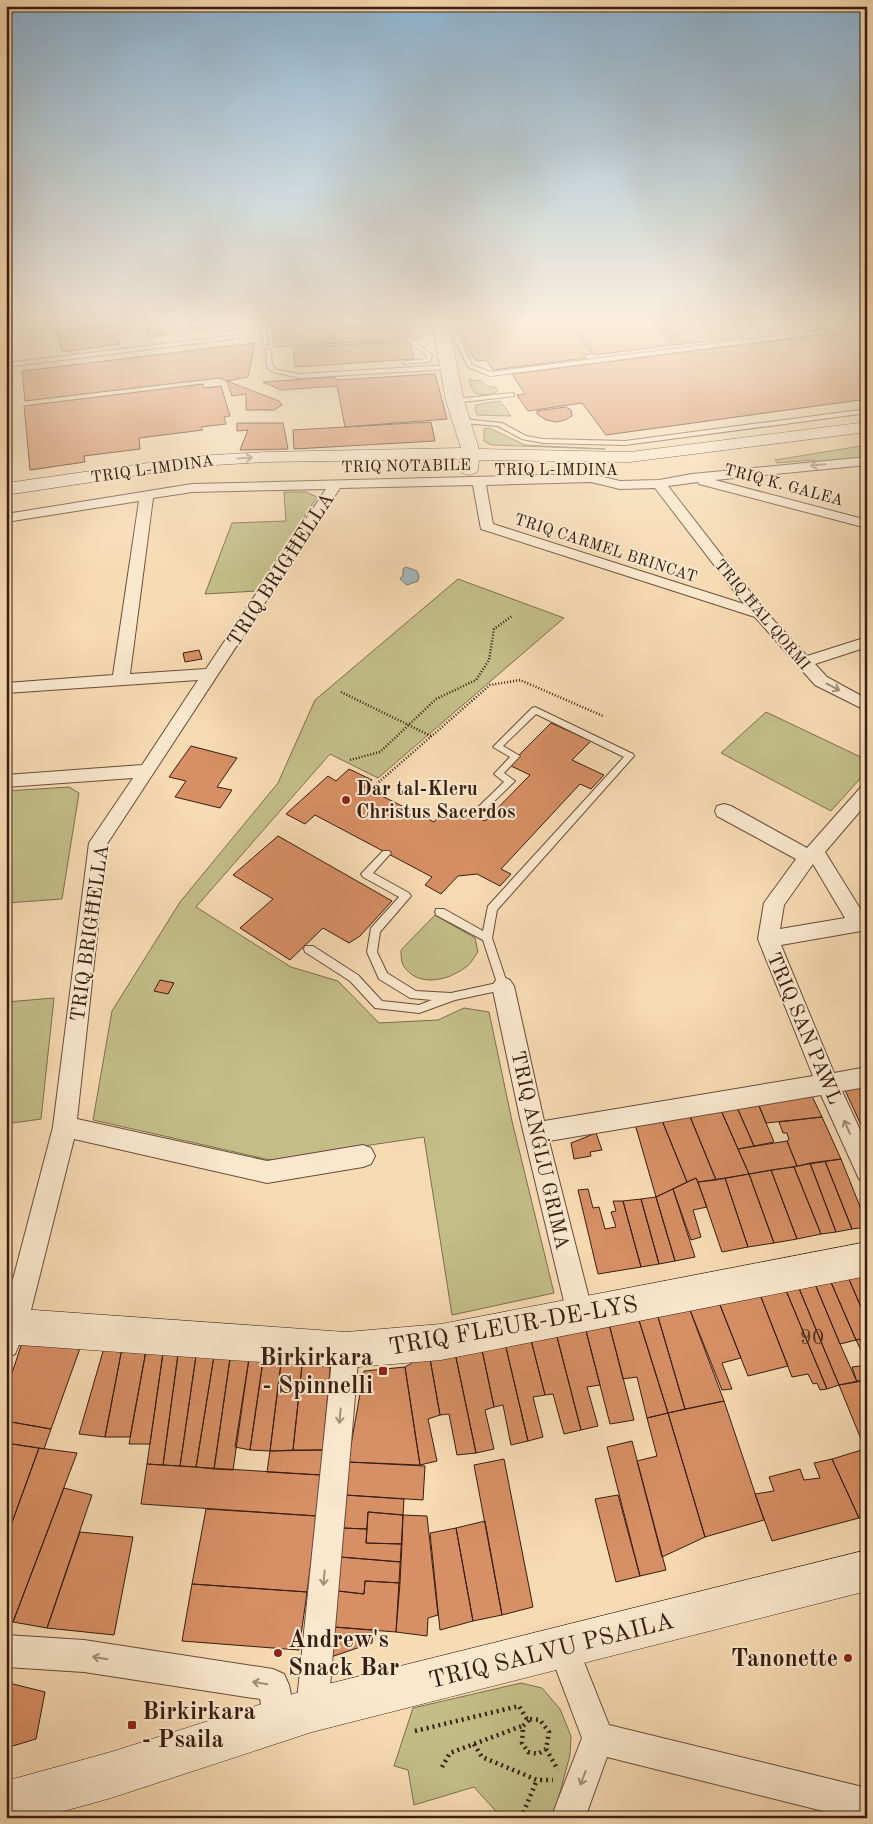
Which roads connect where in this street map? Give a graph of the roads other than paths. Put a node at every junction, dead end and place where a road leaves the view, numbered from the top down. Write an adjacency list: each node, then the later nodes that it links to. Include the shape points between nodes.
1 (457, 406): 3 (main road)
2 (867, 411): 3 (lane, via 625,443 543,441 524,438 500,424)
3 (463, 421): 7 (main road)
4 (867, 427): 7 (main road, TRIQ L-IMDINA, via 630,457)
5 (867, 440): 7 (main road, TRIQ L-IMDINA, via 638,469)
6 (867, 461): 8 (street, TRIQ NOTABILE, one-way to 8)
7 (473, 468): 9 (street, TRIQ NOTABILE); 11 (street, TRIQ NOTABILE, via 591,478); 12 (main road, TRIQ L-IMDINA, one-way to 7, via 198,461 265,457); 14 (main road, TRIQ L-IMDINA, via 185,475); 18 (street, TRIQ CARMEL BRINCAT, via 486,526)
8 (692, 478): 10 (street, TRIQ NOTABILE); 17 (street, TRIQ K. GALEA)
9 (336, 484): 13 (street, TRIQ NOTABILE, via 192,488); 21 (street, TRIQ BRIGĦELLA)
10 (659, 484): 11 (street, TRIQ NOTABILE); 15 (street, TRIQ ĦAL QORMI)
11 (620, 485): 15 (street)
12 (6, 489)
13 (147, 494): 16 (street, TRIQ NOTABILE); 22 (street)
14 (6, 502)
15 (674, 505): 18 (street, TRIQ ĦAL QORMI)
16 (6, 518)
17 (867, 524)
18 (760, 614): 20 (street, TRIQ ĦAL QORMI)
19 (867, 642): 20 (street)
20 (804, 662): 24 (street, TRIQ ĦAL QORMI, one-way to 24, via 820,681)
21 (211, 674): 22 (street); 25 (street, TRIQ BRIGĦELLA)
22 (121, 680): 23 (street)
23 (6, 688)
24 (867, 706)
25 (147, 771): 26 (street); 41 (street, TRIQ BRIGĦELLA, via 98,843)
26 (6, 782)
27 (867, 790): 31 (street)
28 (724, 811): 31 (street)
29 (475, 815): 34 (lane, via 510,781 498,774 516,756 497,747 535,710 630,756 492,909)
30 (386, 853): 38 (lane, via 366,874 406,896 375,931 372,952 383,976 414,995)
31 (811, 854): 33 (street); 35 (street, via 774,902)
32 (440, 912): 34 (lane)
33 (863, 923): 35 (street)
34 (487, 938): 37 (lane)
35 (768, 939): 40 (street, TRIQ SAN PAWL)
36 (309, 949): 38 (lane, via 354,978 379,1004 418,1008)
37 (503, 986): 38 (lane); 42 (street, TRIQ ANĠLU GRIMA)
38 (454, 996)
39 (867, 1077): 40 (street)
40 (827, 1083): 42 (street); 44 (street, TRIQ SAN PAWL, one-way to 40)
41 (65, 1127): 43 (street, via 267,1172); 47 (street, TRIQ BRIGĦELLA)
42 (537, 1133): 46 (street, TRIQ ANĠLU GRIMA)
43 (363, 1156)
44 (867, 1171)
45 (867, 1259): 46 (main road, TRIQ FLEUR-DE-LYS)
46 (580, 1314): 48 (main road, TRIQ FLEUR-DE-LYS, via 440,1342)
47 (9, 1332): 48 (main road, TRIQ FLEUR-DE-LYS)
48 (346, 1350): 52 (street, one-way to 52)
49 (867, 1570): 50 (main road, TRIQ SALVU PSAILA)
50 (563, 1648): 52 (main road, TRIQ SALVU PSAILA); 53 (street)
51 (6, 1651): 52 (street, one-way to 51, via 273,1685 84,1656)
52 (296, 1715): 54 (main road, TRIQ SALVU PSAILA, via 111,1776)
53 (598, 1738): 55 (street); 56 (street, one-way to 56)
54 (6, 1804)
55 (867, 1805)
56 (568, 1818)

